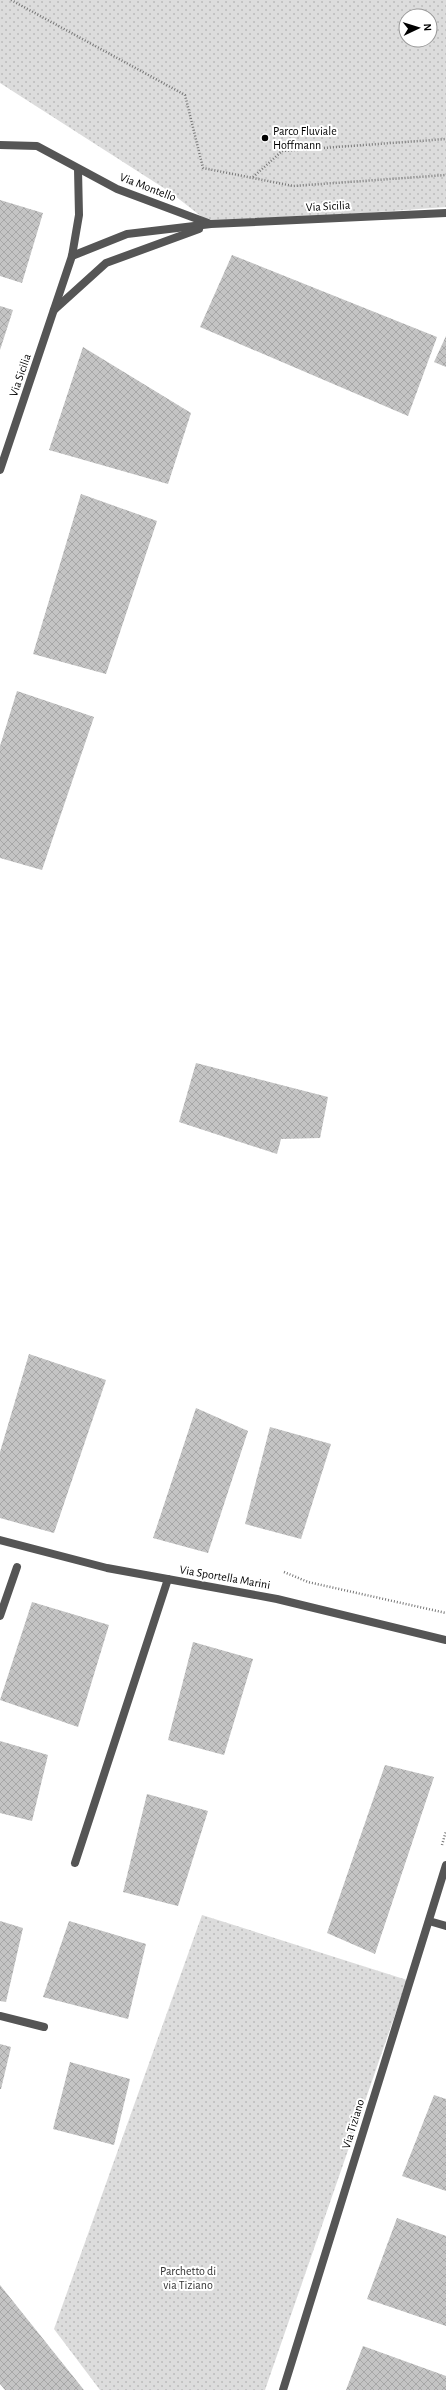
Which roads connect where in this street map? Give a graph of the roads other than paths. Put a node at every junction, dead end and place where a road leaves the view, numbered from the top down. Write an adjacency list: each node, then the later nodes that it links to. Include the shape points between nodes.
1 (0, 145): 2 (street, Via Montello, via 37,146)
2 (78, 169): 4 (street, Via Montello, via 118,189); 5 (street, via 79,215)
3 (446, 213): 4 (street, Via Sicilia)
4 (210, 224): 5 (street, Via Sicilia, via 127,234); 6 (street, Via Sicilia, via 106,263)
5 (72, 256): 6 (street, Via Sicilia)
6 (54, 310): 7 (street, Via Sicilia)
7 (0, 470)
8 (0, 1540): 10 (street, Via Sportella Marini, via 107,1568)
9 (17, 1567): 11 (street)
10 (168, 1579): 12 (street, Via Sportella Marini, via 277,1599); 13 (street)
11 (0, 1616)
12 (446, 1640)
13 (75, 1863)
14 (446, 1864): 15 (street, Via Tiziano)
15 (429, 1921): 16 (street); 19 (street, Via Tiziano)
16 (446, 1926)
17 (0, 2016): 18 (street)
18 (44, 2027)
19 (283, 2390)

